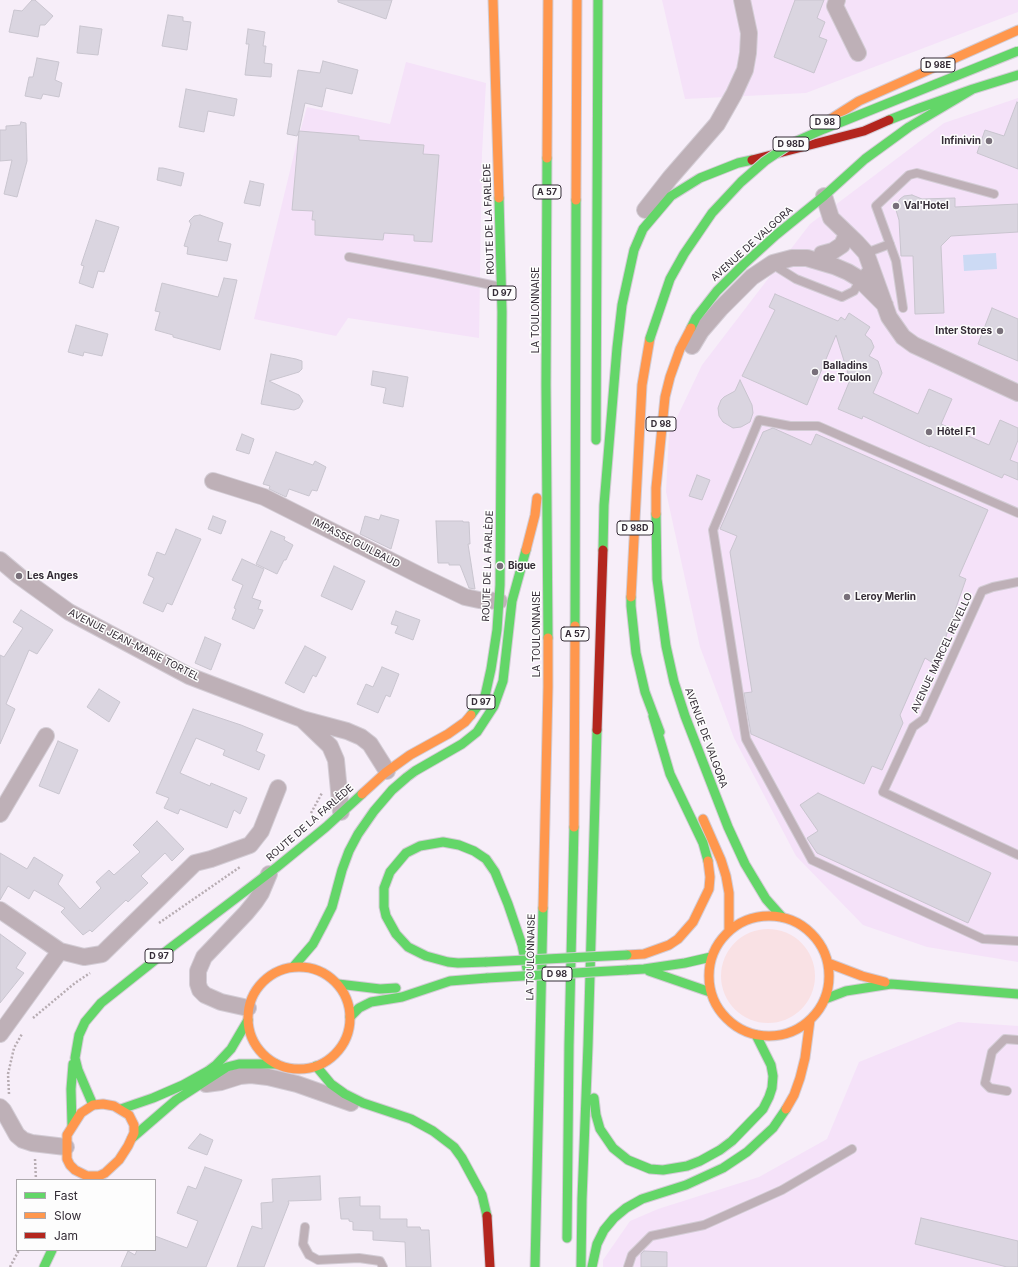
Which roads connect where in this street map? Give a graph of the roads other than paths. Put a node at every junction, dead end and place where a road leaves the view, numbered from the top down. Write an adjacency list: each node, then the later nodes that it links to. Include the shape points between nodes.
1 (493, 0): 23 (main road, ROUTE DE LA FARLÈDE / D 97)
2 (548, 0): 26 (main road, LA TOULONNAISE / A 57)
3 (577, 0): 94 (main road, A 57, via 575,786)
4 (598, 0): 29 (main road)
5 (742, 0): 32 (street, via 749,33 745,70 717,124 642,215 628,242 620,269 608,346)
6 (837, 0): 9 (street, via 835,6)
7 (1018, 30): 12 (main road, D 98E)
8 (1018, 50): 13 (main road, D 98D, bridge)
9 (858, 53)
10 (1018, 74): 11 (main road, AVENUE DE VALGORA / D 98)
11 (973, 89): 15 (main road, AVENUE DE VALGORA / D 98, via 909,127 865,159); 32 (main road, via 864,131 716,171 683,188 660,208 643,229 634,250 626,286 617,348)
12 (859, 101): 13 (main road, D 98, bridge)
13 (792, 143): 37 (main road, D 98D, bridge, via 765,161 741,182 698,232 670,279 650,338 639,424 632,606 636,653 644,692)
14 (994, 194): 17 (lane, via 917,173 909,175 876,206)
15 (824, 196): 16 (street, via 831,218); 28 (main road, AVENUE DE VALGORA / D 98, via 743,265 717,291 696,318 674,363)
16 (847, 234): 19 (street); 20 (street, via 840,248 822,254)
17 (890, 244): 19 (lane); 25 (lane, via 896,261)
18 (349, 258): 23 (lane)
19 (868, 260): 22 (lane); 24 (street)
20 (821, 262): 21 (street, via 792,258); 22 (street, via 848,272)
21 (772, 264): 22 (lane, via 796,279 842,297 854,291); 28 (street, via 752,277 736,292 701,331 688,352)
22 (860, 280): 24 (street)
23 (502, 288): 36 (main road, ROUTE DE LA FARLÈDE / D 97)
24 (885, 305): 27 (street, via 895,327 914,345)
25 (903, 308)
26 (546, 385): 56 (main road, via 535,515 512,601 506,662 498,698 477,732 407,777 374,811 358,834 342,870 332,908 313,944); 73 (main road, LA TOULONNAISE / A 57, via 548,687)
27 (1018, 393)
28 (660, 428): 50 (main road, AVENUE DE VALGORA / D 98, via 656,488 656,579 664,640 672,675 685,716 736,846 766,899)
29 (596, 450)
30 (213, 481): 36 (street, IMPASSE GUILBAUD, via 264,497 465,597)
31 (596, 489): 42 (main road)
32 (604, 505): 42 (main road)
33 (1018, 513): 52 (lane, via 818,426 790,426 759,420 713,530 746,739 812,860 983,939)
34 (0, 560): 38 (street, AVENUE JEAN-MARIE TORTEL, via 69,612 183,672)
35 (1018, 582): 47 (lane, AVENUE MARCEL REVELLO, via 982,591 924,719 913,727 883,792)
36 (499, 601): 40 (main road, ROUTE DE LA FARLÈDE / D 97, via 491,669 485,696 478,707 457,728)
37 (653, 716): 43 (main road, D 98D); 60 (main road, bridge, via 670,774 703,843 709,866 707,894 699,911 686,931 669,945 644,954 627,955 486,962 458,963 426,956 408,947 396,934 386,916 384,888 390,872 406,853 420,846 443,842 459,845 486,859 500,883 522,945 527,966)
38 (302, 719): 40 (street, AVENUE JEAN-MARIE TORTEL, via 360,737 370,744); 44 (street, AVENUE JEAN-MARIE TORTEL, via 330,746 336,760)
39 (46, 736): 45 (street)
40 (387, 771): 44 (main road, ROUTE DE LA FARLÈDE / D 97)
41 (278, 788): 53 (street, via 262,831 250,845 195,863 102,954 84,957)
42 (595, 789): 72 (main road)
43 (693, 800)
44 (341, 812): 48 (main road, ROUTE DE LA FARLÈDE / D 97)
45 (0, 814)
46 (700, 814): 51 (main road, via 726,876 730,900)
47 (1018, 855)
48 (269, 874): 66 (street, via 255,902 204,957 198,970 198,984 205,995); 75 (main road, ROUTE DE LA FARLÈDE / D 97, via 100,1003 80,1030)
49 (0, 910): 53 (street)
50 (782, 917): 51 (main road, via 754,917); 55 (main road, via 795,922 816,938)
51 (729, 931): 54 (main road, via 718,943)
52 (1018, 941)
53 (60, 951): 69 (street)
54 (711, 957): 57 (main road, D 98); 62 (main road, via 708,974)
55 (828, 963): 59 (main road); 64 (main road, via 829,981)
56 (294, 966): 58 (main road, via 316,969); 66 (main road, via 278,970 264,979 254,992)
57 (644, 969): 61 (main road, D 98, bridge, via 450,981); 62 (main road, D 98)
58 (338, 984): 61 (main road, D 98); 67 (main road, via 347,1000)
59 (892, 984): 63 (main road); 64 (main road, via 846,991)
60 (530, 988)
61 (421, 990): 67 (main road, D 98, via 402,997 370,1002)
62 (710, 992): 70 (main road, via 727,1020 740,1030)
63 (1018, 994)
64 (825, 999): 68 (main road)
65 (532, 1004): 73 (main road)
66 (248, 1014): 76 (main road, via 252,1041 262,1054); 85 (main road, via 231,1049 208,1071 183,1085)
67 (350, 1017): 74 (main road, via 348,1034)
68 (810, 1020): 70 (main road, via 799,1029 785,1034 771,1037); 101 (main road, via 800,1078 785,1112 773,1128 747,1152 723,1168 642,1199 626,1208 604,1230 597,1244)
69 (0, 1034)
70 (756, 1035): 72 (main road, via 771,1065 773,1076 772,1088 762,1109 732,1141 715,1153 687,1166 663,1170 650,1169 628,1160 606,1140 596,1115)
71 (1018, 1040): 81 (lane, via 1005,1039 992,1052 985,1083 990,1088)
72 (588, 1045): 100 (main road)
73 (540, 1052): 99 (main road, LA TOULONNAISE / A 57)
74 (332, 1056): 77 (main road); 78 (main road)
75 (75, 1058): 83 (main road, ROUTE DE LA FARLÈDE / D 97, via 80,1078); 86 (main road, ROUTE DE LA FARLÈDE / D 97, via 71,1075)
76 (276, 1064): 77 (main road, via 293,1069); 79 (main road, via 257,1063 227,1067)
77 (316, 1066): 82 (main road, via 331,1084)
78 (337, 1068)
79 (200, 1084): 82 (street, via 214,1084 240,1076 268,1076 352,1104); 87 (main road, via 165,1108)
80 (348, 1086): 82 (main road)
81 (1007, 1091)
82 (363, 1102): 98 (main road, via 396,1113 427,1128 454,1147 480,1191 486,1210)
83 (93, 1105): 85 (main road, via 107,1104); 86 (main road, via 81,1113)
84 (0, 1107): 88 (street, via 17,1135 23,1140)
85 (121, 1109): 87 (main road, via 131,1118 134,1126)
86 (72, 1125): 88 (main road)
87 (132, 1138): 92 (main road, via 120,1160)
88 (66, 1147): 90 (main road)
89 (852, 1149): 102 (lane, via 782,1190 704,1225 651,1236 632,1255)
90 (70, 1165): 91 (main road); 92 (main road, via 88,1176)
91 (69, 1175)
92 (100, 1178)
93 (305, 1227): 97 (lane, via 303,1244 309,1255 318,1260 359,1258 380,1261)
94 (567, 1245)
95 (52, 1251): 96 (main road)
96 (44, 1267)
97 (383, 1267)
98 (490, 1267)
99 (535, 1267)
100 (581, 1267)
101 (592, 1267)
102 (628, 1267)

